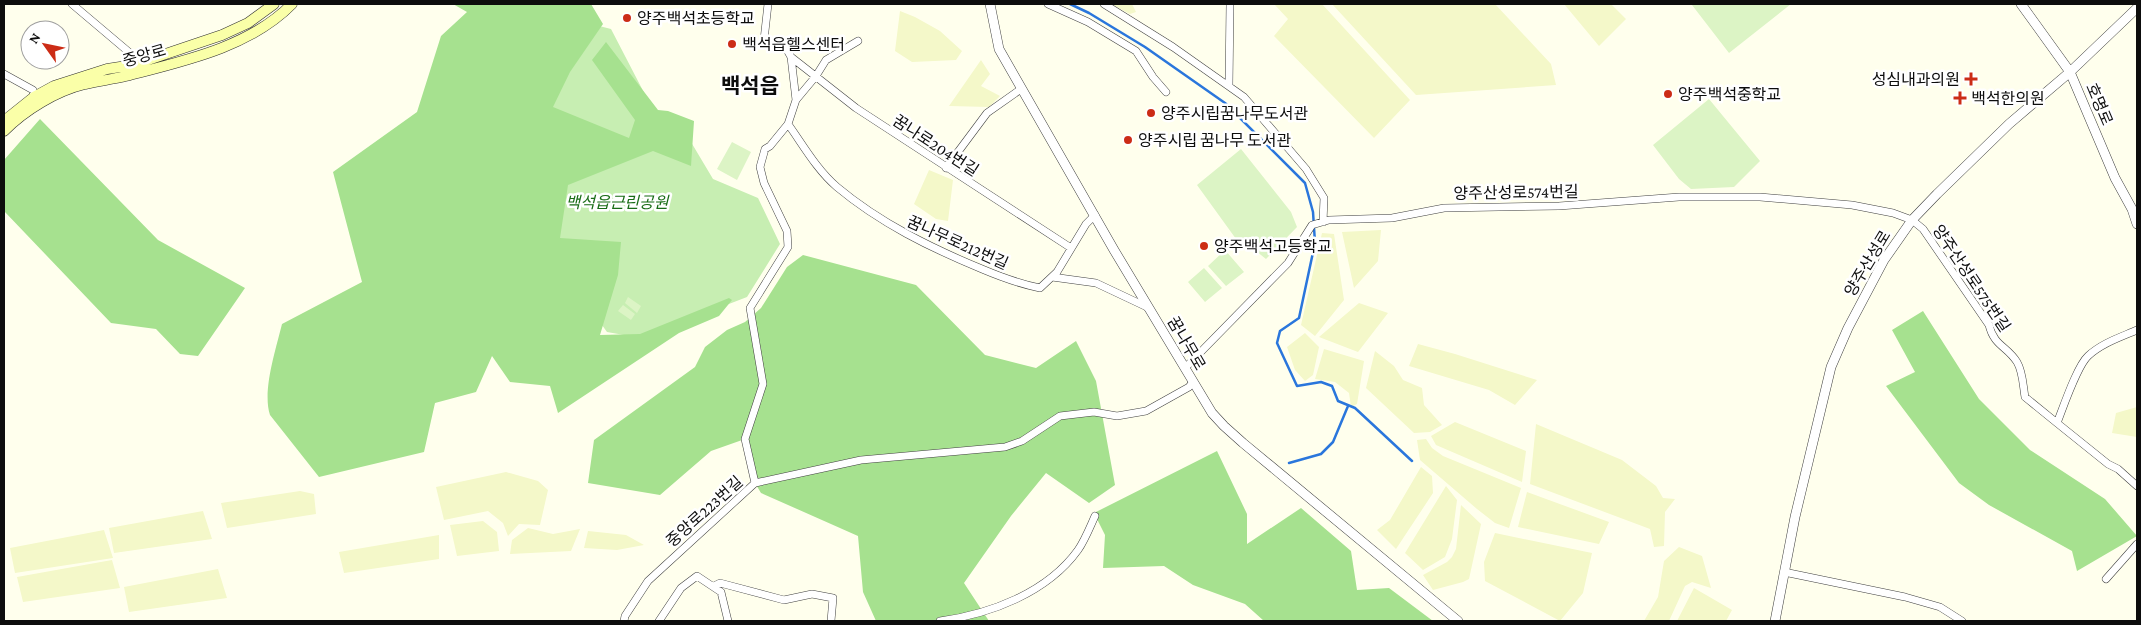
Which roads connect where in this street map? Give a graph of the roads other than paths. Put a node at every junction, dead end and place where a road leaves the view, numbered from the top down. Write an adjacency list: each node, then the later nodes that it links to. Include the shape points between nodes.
1 (72, 4): 14 (street, via 130,53)
2 (274, 4): 11 (street); 14 (main road, 중앙로, via 248,23)
3 (292, 4): 11 (main road, 중앙로)
4 (768, 4): 13 (street, via 764,40 786,48)
5 (990, 4): 19 (street, 꿈나무로, via 999,50)
6 (1048, 4): 20 (street, via 1088,22 1136,51)
7 (1104, 4): 18 (street)
8 (1230, 4): 18 (street)
9 (2021, 4): 15 (street, 호명로)
10 (2137, 8): 15 (street, 양주산성로)
11 (281, 13): 14 (main road, 중앙로, via 255,33 215,50)
12 (858, 41): 17 (street, via 826,60)
13 (791, 57): 17 (street, 꿈나로204번길); 22 (street, 중앙로223번길)
14 (134, 70): 21 (main road, 중앙로, via 107,69 77,77); 25 (main road, 중앙로, via 63,92 23,114)
15 (2070, 72): 28 (street, 양주산성로, via 2009,124); 30 (street, 호명로)
16 (4, 74): 21 (street, via 33,90)
17 (816, 76): 22 (street); 26 (street, 꿈나로204번길, via 856,108)
18 (1229, 86): 29 (street, via 1244,97 1306,169 1324,198)
19 (1021, 89): 26 (street, via 987,113); 27 (street, 꿈나무로)
20 (1166, 92)
21 (34, 96): 23 (main road, 중앙로)
22 (796, 100): 24 (street, 중앙로223번길)
23 (4, 121)
24 (788, 124): 32 (street, 꿈나무로212번길, via 836,186 897,230 945,254 1023,285 1040,288); 38 (street, 중앙로223번길, via 765,149 760,167 764,184 787,231 788,247 750,308 764,384 745,439)
25 (4, 132)
26 (946, 168): 31 (street, 꿈나로204번길)
27 (1095, 215): 31 (street); 33 (street, 꿈나무로)
28 (1912, 220): 29 (street, 양주산성로574번길, via 1852,205 1760,197 1679,197 1559,206 1444,208 1392,218); 37 (street, 양주산성로575번길, via 1923,229 1989,325 1992,336 2016,360 2021,368 2024,398); 42 (street, 양주산성로, via 1868,288 1831,367)
29 (1318, 223): 35 (street, via 1288,263)
30 (2137, 224)
31 (1071, 248): 32 (street)
32 (1052, 277): 33 (street, via 1096,282)
33 (1149, 308): 35 (street, 꿈나무로)
34 (2137, 330): 37 (street, via 2087,356)
35 (1185, 368): 36 (street, 꿈나무로)
36 (1192, 383): 38 (street, via 1146,411 1117,416 1094,412 1060,416 1022,441 1005,447 861,460); 51 (street, 꿈나무로, via 1212,413 1230,432)
37 (2057, 423): 39 (street, 양주산성로575번길)
38 (755, 483): 46 (street, 중앙로223번길, via 648,581)
39 (2137, 486)
40 (1095, 516): 50 (street, via 1078,550 1052,577 1013,602)
41 (2137, 544): 43 (street)
42 (1784, 572): 52 (street, 양주산성로); 53 (street, via 1905,597 1940,607)
43 (2106, 579)
44 (714, 586): 45 (street, via 721,592); 47 (street, via 697,576 681,588); 49 (street, via 720,583 784,600 812,594 833,598)
45 (727, 618): 48 (street)
46 (624, 621)
47 (659, 621)
48 (721, 621)
49 (831, 621)
50 (940, 621)
51 (1458, 621)
52 (1775, 621)
53 (1962, 621)

